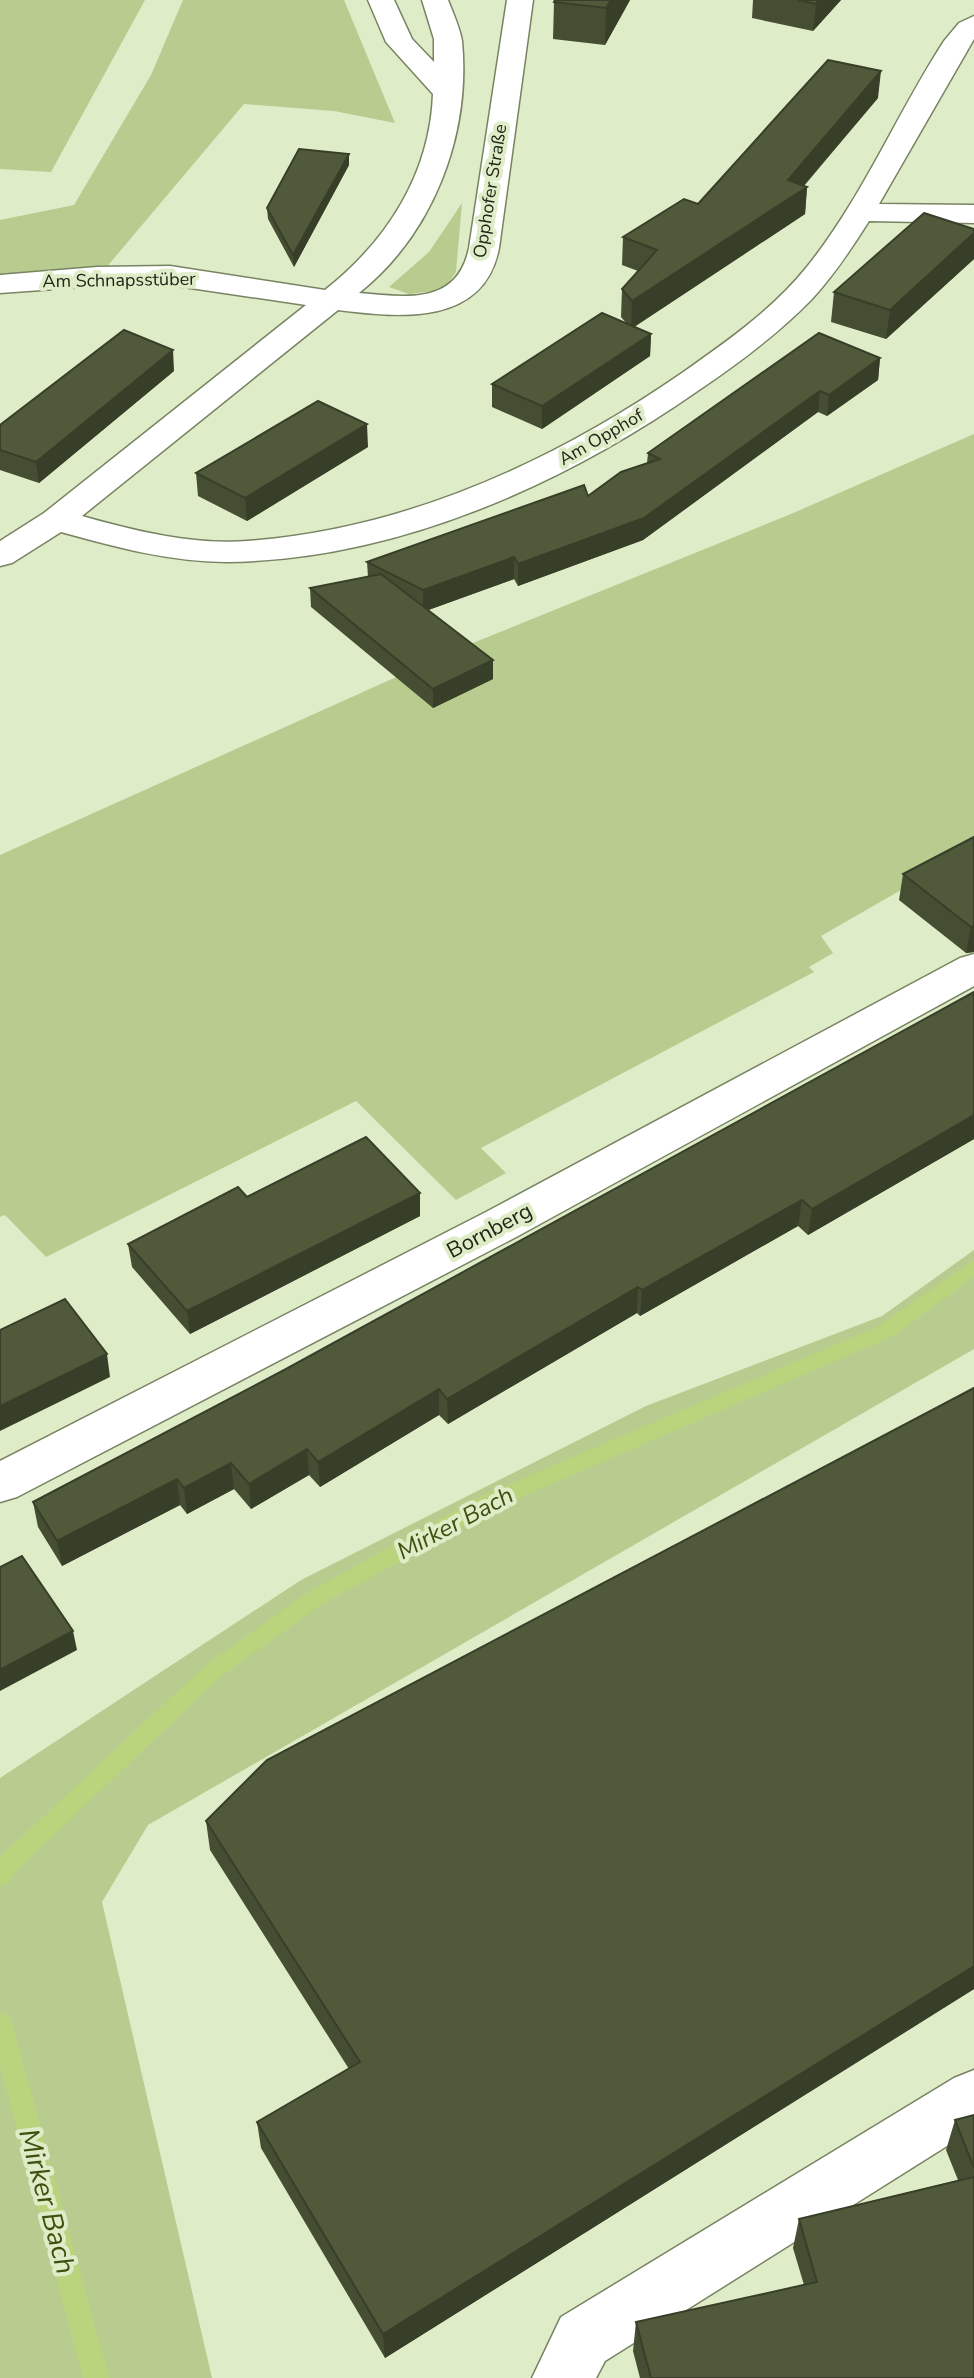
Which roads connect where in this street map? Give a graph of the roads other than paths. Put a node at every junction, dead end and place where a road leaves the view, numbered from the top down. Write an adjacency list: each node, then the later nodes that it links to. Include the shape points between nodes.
1 (381, 0): 5 (street, via 400,42)
2 (435, 0): 5 (street, via 448,39)
3 (520, 0): 9 (street, Opphofer Straße, via 484,253 473,282 461,296 425,306)
4 (969, 21): 6 (street, Am Opphof)
5 (445, 91): 9 (street, via 446,118 426,187 369,270)
6 (862, 211): 7 (street); 10 (street, Am Opphof, via 809,286 681,390 585,448 463,502 398,524 244,552 187,549)
7 (974, 214)
8 (0, 284): 9 (street, Am Schnapsstüber, via 192,277)
9 (333, 299): 10 (street)
10 (56, 520): 11 (street)
11 (0, 556)
12 (974, 968): 13 (street, Bornberg, via 502,1224)
13 (0, 1483)
14 (974, 2097): 15 (street, via 583,2339)
15 (563, 2378)

